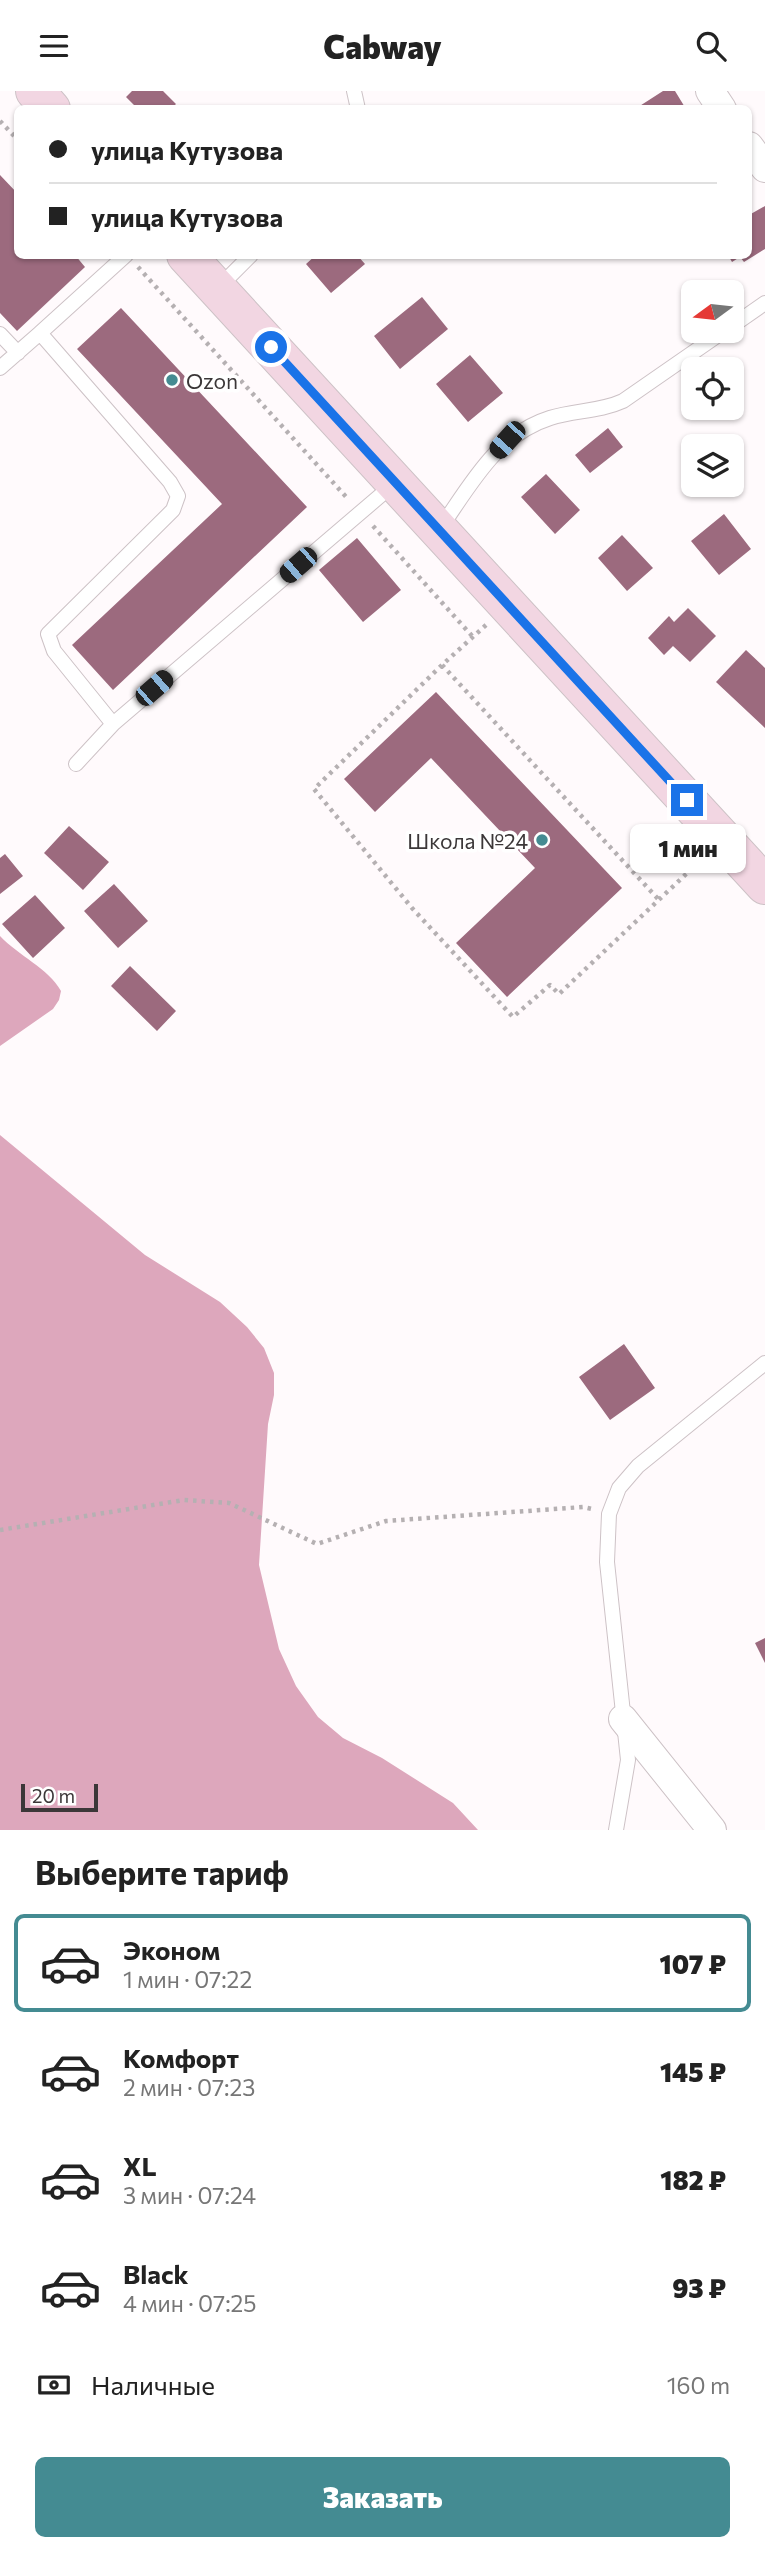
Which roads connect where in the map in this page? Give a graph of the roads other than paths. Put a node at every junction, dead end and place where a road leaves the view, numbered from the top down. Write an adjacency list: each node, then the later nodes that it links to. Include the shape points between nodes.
1 (35, 91): 2 (main road)
2 (47, 105)
3 (752, 150): 4 (street)
4 (765, 168)
5 (190, 259): 8 (main road)
6 (247, 259): 8 (lane)
7 (131, 261): 11 (lane)
8 (217, 289): 16 (main road)
9 (765, 303): 10 (lane)
10 (744, 318)
11 (40, 333): 14 (lane); 18 (lane, via 178,496 173,510 48,634 54,651)
12 (0, 334): 14 (lane)
13 (707, 343): 17 (lane, via 623,401 550,418 507,440)
14 (18, 353): 15 (lane)
15 (0, 368)
16 (395, 483): 17 (main road); 18 (lane)
17 (438, 531): 20 (main road)
18 (113, 724): 19 (lane)
19 (76, 764)
20 (765, 885)
21 (765, 1363): 22 (lane, via 638,1466 619,1488 608,1514 607,1562)
22 (623, 1719): 23 (lane, via 628,1760); 24 (street)
23 (616, 1830)
24 (712, 1830)

